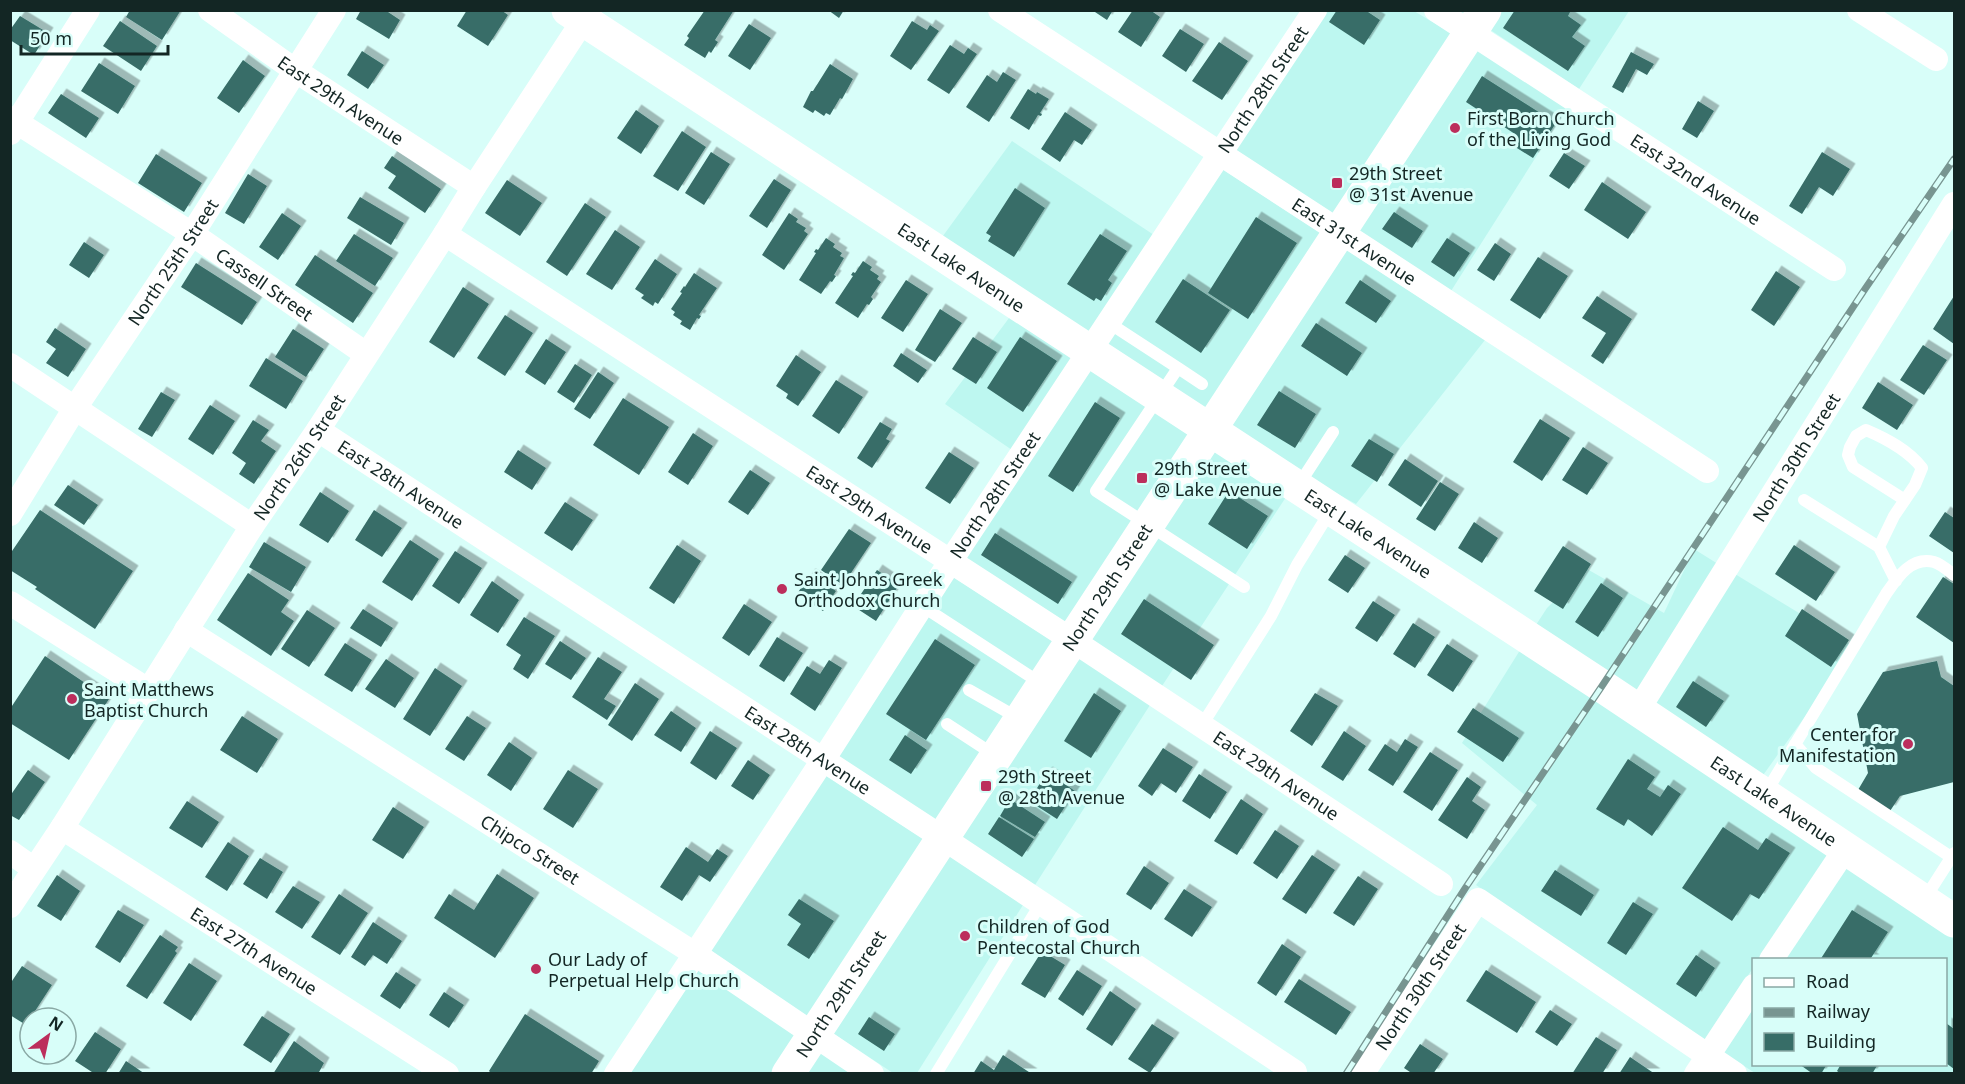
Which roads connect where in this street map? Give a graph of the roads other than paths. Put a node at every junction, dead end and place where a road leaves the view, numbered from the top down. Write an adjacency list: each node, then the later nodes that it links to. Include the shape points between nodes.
1 (88, 10): 12 (street)
2 (210, 10): 11 (street, East 29th Avenue)
3 (334, 10): 11 (street, North 25th Street)
4 (1000, 10): 13 (street, East 31st Avenue)
5 (1316, 10): 13 (street, North 28th Street)
6 (1436, 10): 9 (street, East 32nd Avenue)
7 (1860, 10): 10 (street)
8 (580, 14): 14 (street, North 26th Street); 21 (street, East Lake Avenue)
9 (1478, 21): 16 (street, North 29th Street); 19 (street, East 32nd Avenue)
10 (1936, 59)
11 (296, 71): 14 (street, East 29th Avenue); 17 (street, North 25th Street)
12 (13, 124): 17 (street, Cassell Street)
13 (1220, 154): 16 (street, East 31st Avenue); 20 (street, North 28th Street)
14 (474, 187): 18 (street, North 26th Street)
15 (1954, 204): 51 (street, North 30th Street)
16 (1339, 231): 29 (street, North 29th Street); 31 (street, East 31st Avenue)
17 (192, 234): 22 (street, Cassell Street); 27 (street, North 25th Street)
18 (445, 234): 22 (street, North 26th Street); 40 (street, East 29th Avenue)
19 (1834, 269)
20 (1109, 323): 21 (street, North 28th Street); 24 (lane)
21 (1090, 351): 26 (street, East Lake Avenue); 40 (street, North 28th Street)
22 (366, 354): 28 (street, North 26th Street)
23 (10, 365): 27 (street)
24 (1178, 368): 25 (lane); 26 (lane)
25 (1202, 384)
26 (1159, 396): 29 (street, East Lake Avenue); 37 (lane, via 1096,491)
27 (75, 408): 36 (street, North 25th Street); 38 (street)
28 (318, 430): 38 (street, North 26th Street); 57 (street, East 28th Avenue)
29 (1210, 430): 32 (street, East Lake Avenue); 37 (street, North 29th Street)
30 (1333, 432): 32 (lane)
31 (1707, 471)
32 (1297, 487): 35 (street, East Lake Avenue)
33 (1804, 500): 39 (lane)
34 (1905, 500): 34 (lane, via 1922,468 1913,456 1866,430 1856,436 1848,455 1853,467); 39 (lane)
35 (1331, 509): 51 (street, East Lake Avenue); 54 (lane, via 1271,616)
36 (10, 514)
37 (1148, 525): 43 (lane); 47 (street, North 29th Street)
38 (252, 526): 46 (street, North 26th Street)
39 (1879, 547): 42 (lane)
40 (950, 562): 45 (street, North 28th Street); 47 (street, East 29th Avenue)
41 (1954, 575): 42 (lane, via 1934,562 1919,562 1903,571)
42 (1896, 581): 55 (lane)
43 (1244, 587)
44 (10, 603): 49 (street)
45 (922, 606): 48 (lane); 57 (street, North 28th Street)
46 (186, 630): 49 (street, North 26th Street); 70 (street, Chipco Street)
47 (1072, 640): 48 (street, North 29th Street); 54 (street, East 29th Avenue)
48 (1043, 685): 52 (street, North 29th Street)
49 (148, 690): 59 (street, North 26th Street)
50 (969, 690): 52 (lane)
51 (1638, 710): 58 (street, East Lake Avenue)
52 (1020, 719): 56 (street, North 29th Street)
53 (947, 724): 56 (lane)
54 (1202, 725): 65 (street, East 29th Avenue)
55 (1795, 744): 58 (lane); 63 (lane, via 1816,768)
56 (996, 756): 60 (street, North 29th Street)
57 (823, 760): 60 (street, East 28th Avenue); 70 (street, North 28th Street)
58 (1765, 794): 61 (street, East Lake Avenue)
59 (62, 828): 64 (street, North 26th Street); 76 (street, East 27th Avenue)
60 (943, 838): 67 (street, East 28th Avenue); 73 (street, North 29th Street)
61 (1846, 848): 66 (street, East Lake Avenue); 71 (street)
62 (10, 852): 64 (street)
63 (1953, 855): 66 (lane)
64 (34, 869): 68 (street, North 26th Street)
65 (1441, 884)
66 (1924, 901): 69 (street, East Lake Avenue)
67 (1041, 903): 75 (street, East 28th Avenue); 80 (lane)
68 (10, 906)
69 (1954, 921)
70 (695, 954): 73 (street, Chipco Street); 77 (street, North 28th Street)
71 (1772, 958)
72 (1752, 989): 74 (street)
73 (813, 1034): 78 (street, North 29th Street); 79 (street, Chipco Street)
74 (1701, 1064): 81 (street, North 30th Street, via 1478,900); 82 (street)
75 (1294, 1072)
76 (447, 1074)
77 (616, 1074)
78 (788, 1074)
79 (872, 1074)
80 (936, 1074)
81 (1362, 1074)
82 (1735, 1074)

